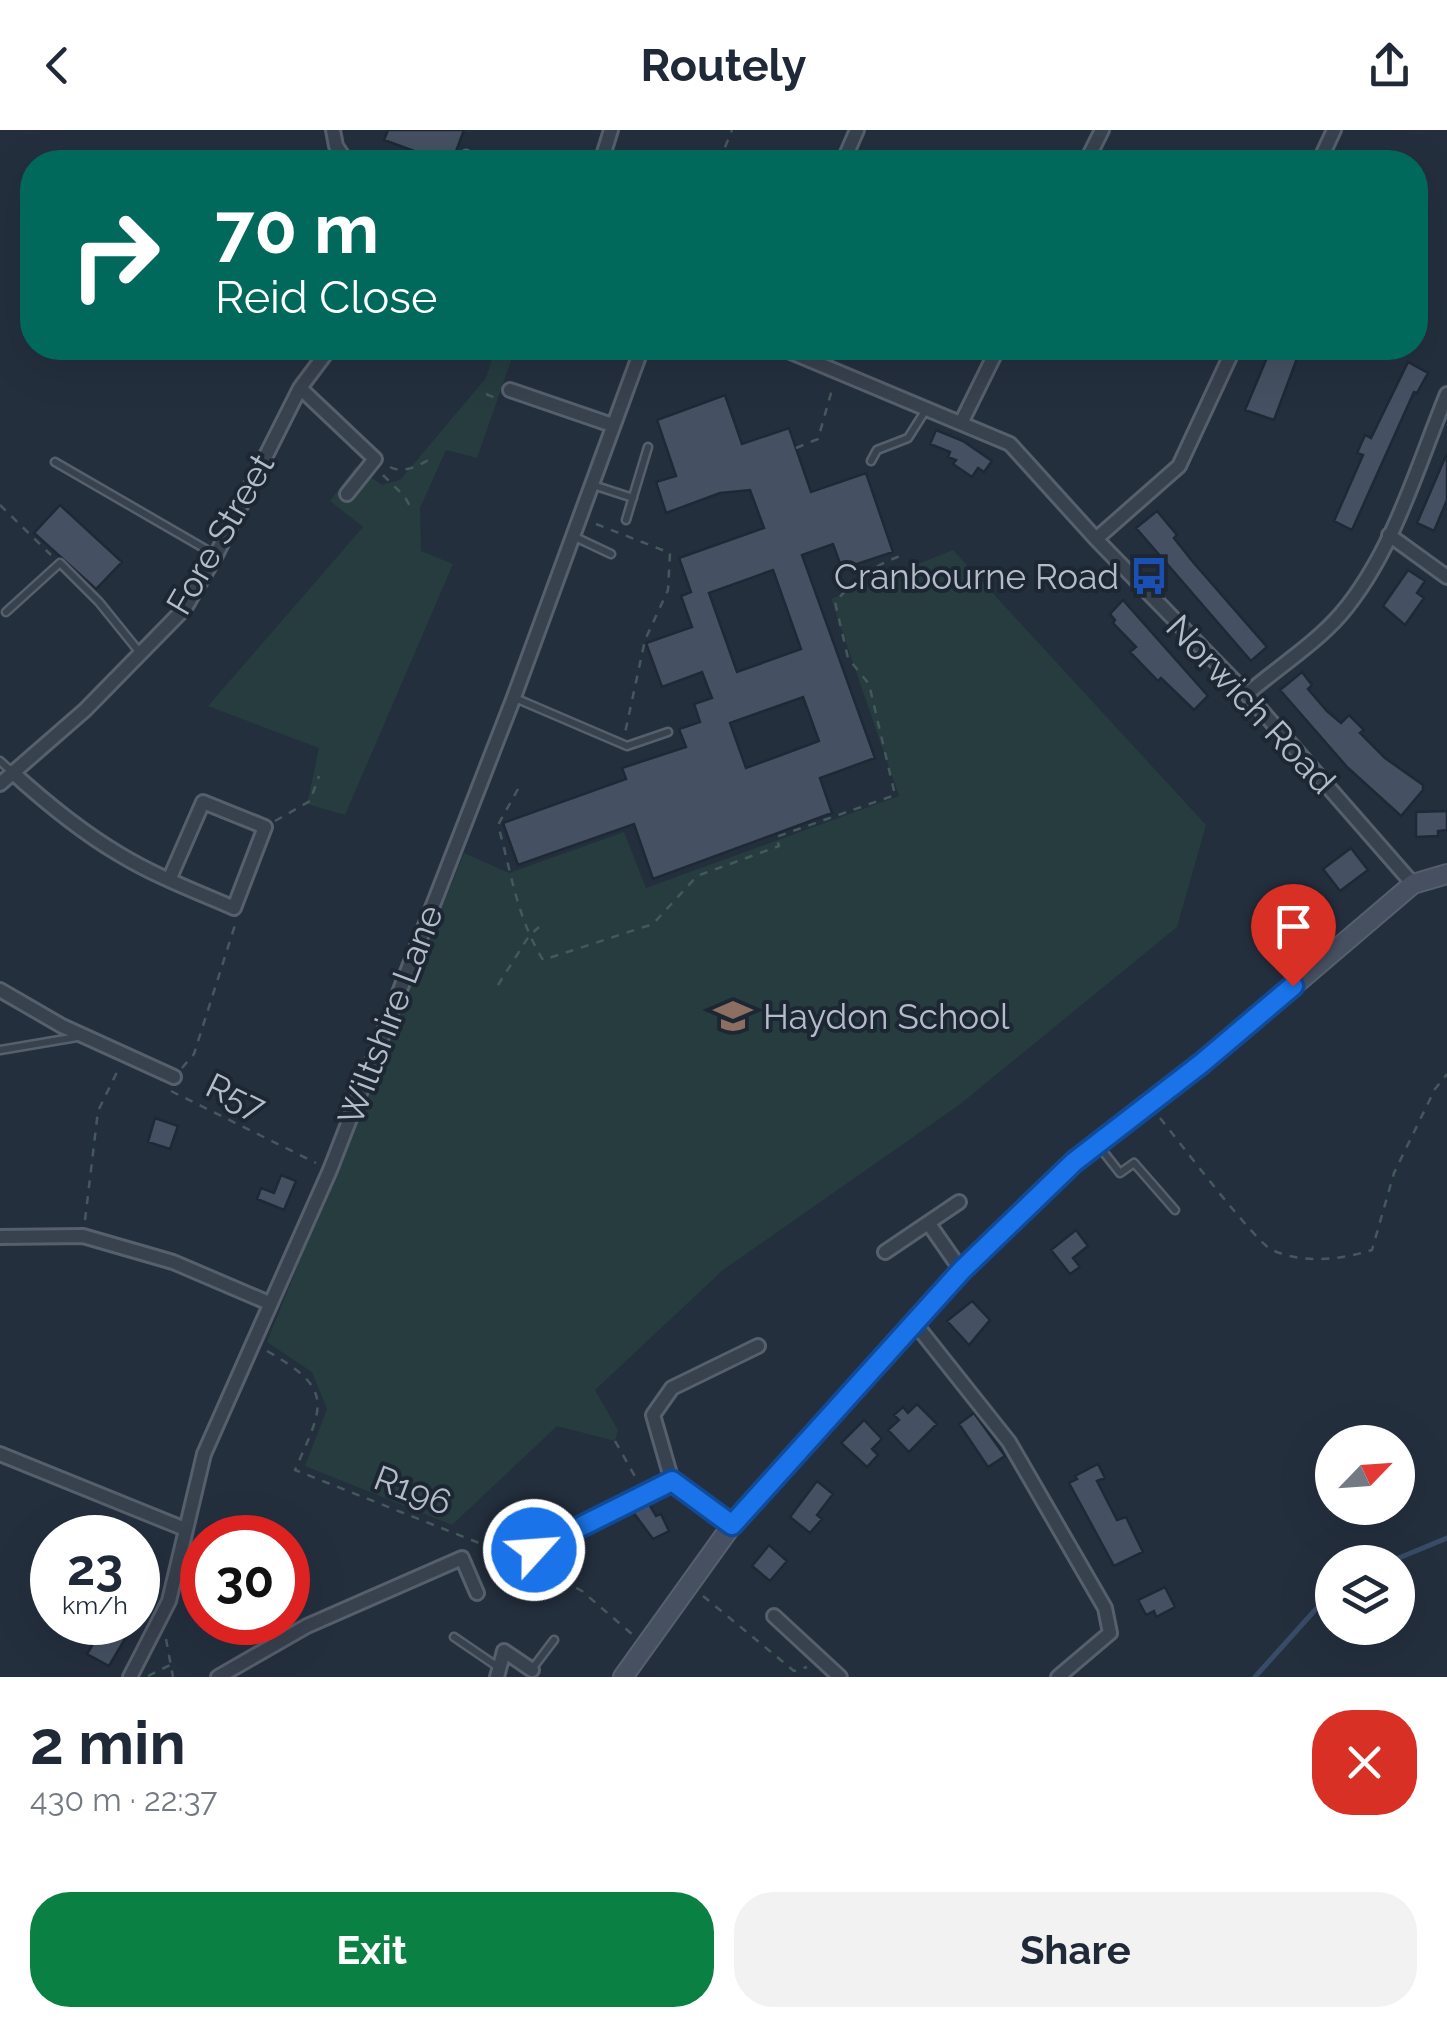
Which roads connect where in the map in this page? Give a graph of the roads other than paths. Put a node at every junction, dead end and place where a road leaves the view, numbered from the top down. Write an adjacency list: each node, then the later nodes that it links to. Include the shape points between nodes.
1 (321, 360): 6 (street, Fore Street)
2 (637, 360): 11 (street, Wiltshire Lane)
3 (811, 360): 9 (street, Norwich Road)
4 (992, 360): 10 (street)
5 (1228, 360): 21 (street, via 1179,466)
6 (300, 388): 16 (street, via 373,462); 23 (street, Fore Street)
7 (510, 390): 11 (street)
8 (1447, 394): 19 (street)
9 (928, 407): 10 (street, Norwich Road); 13 (lane, via 908,438 877,450)
10 (962, 422): 21 (street, Norwich Road, via 1010,444)
11 (612, 424): 15 (street, Wiltshire Lane)
12 (648, 446): 17 (lane)
13 (872, 461)
14 (55, 462): 23 (lane)
15 (592, 485): 17 (lane); 20 (street, Wiltshire Lane)
16 (347, 494)
17 (633, 498): 18 (lane)
18 (626, 520)
19 (1389, 535): 24 (street); 27 (street, via 1339,616)
20 (574, 537): 22 (lane); 28 (street, Wiltshire Lane)
21 (1096, 538): 27 (street, Norwich Road)
22 (611, 554)
23 (216, 555): 26 (street, Fore Street, via 184,608)
24 (1447, 578)
25 (6, 612): 26 (lane, via 60,563)
26 (142, 655): 31 (street, Fore Street)
27 (1247, 694): 35 (street, Norwich Road)
28 (514, 697): 29 (lane, via 623,745); 47 (street, Wiltshire Lane, via 330,1170)
29 (668, 732)
30 (0, 761): 31 (lane)
31 (12, 772): 32 (street, Fore Street); 34 (street, via 118,854)
32 (0, 784)
33 (1447, 874): 35 (main road)
34 (168, 880): 34 (street, via 202,802 266,826 234,908)
35 (1413, 884): 40 (main road)
36 (1, 993): 37 (street)
37 (81, 1036): 38 (lane); 39 (street)
38 (0, 1050)
39 (172, 1084)
40 (1097, 1144): 42 (lane, via 1120,1173 1134,1162); 46 (main road)
41 (958, 1202): 43 (street)
42 (1175, 1210)
43 (929, 1224): 45 (street); 46 (street)
44 (0, 1237): 47 (street, via 83,1236 173,1262)
45 (884, 1252)
46 (962, 1270): 48 (main road)
47 (269, 1303): 52 (street, Wiltshire Lane, via 204,1454)
48 (913, 1322): 53 (main road); 71 (street, via 1009,1442 1106,1608 1110,1633)
49 (758, 1346): 51 (street, via 672,1388 653,1415)
50 (0, 1454): 54 (street)
51 (672, 1481): 53 (street); 55 (street)
52 (189, 1515)
53 (732, 1525): 69 (main road)
54 (180, 1527)
55 (560, 1537): 56 (street); 58 (lane)
56 (534, 1550)
57 (180, 1552): 66 (street, Wiltshire Lane, via 169,1601)
58 (574, 1565)
59 (478, 1593): 63 (street, via 462,1558 308,1626)
60 (774, 1616): 70 (street)
61 (454, 1637): 65 (lane)
62 (554, 1640): 64 (lane)
63 (249, 1662): 67 (street); 68 (street)
64 (532, 1670): 65 (street, via 504,1650)
65 (498, 1672)
66 (130, 1677)
67 (218, 1677)
68 (256, 1677)
69 (623, 1677)
70 (840, 1677)
71 (1058, 1677)

